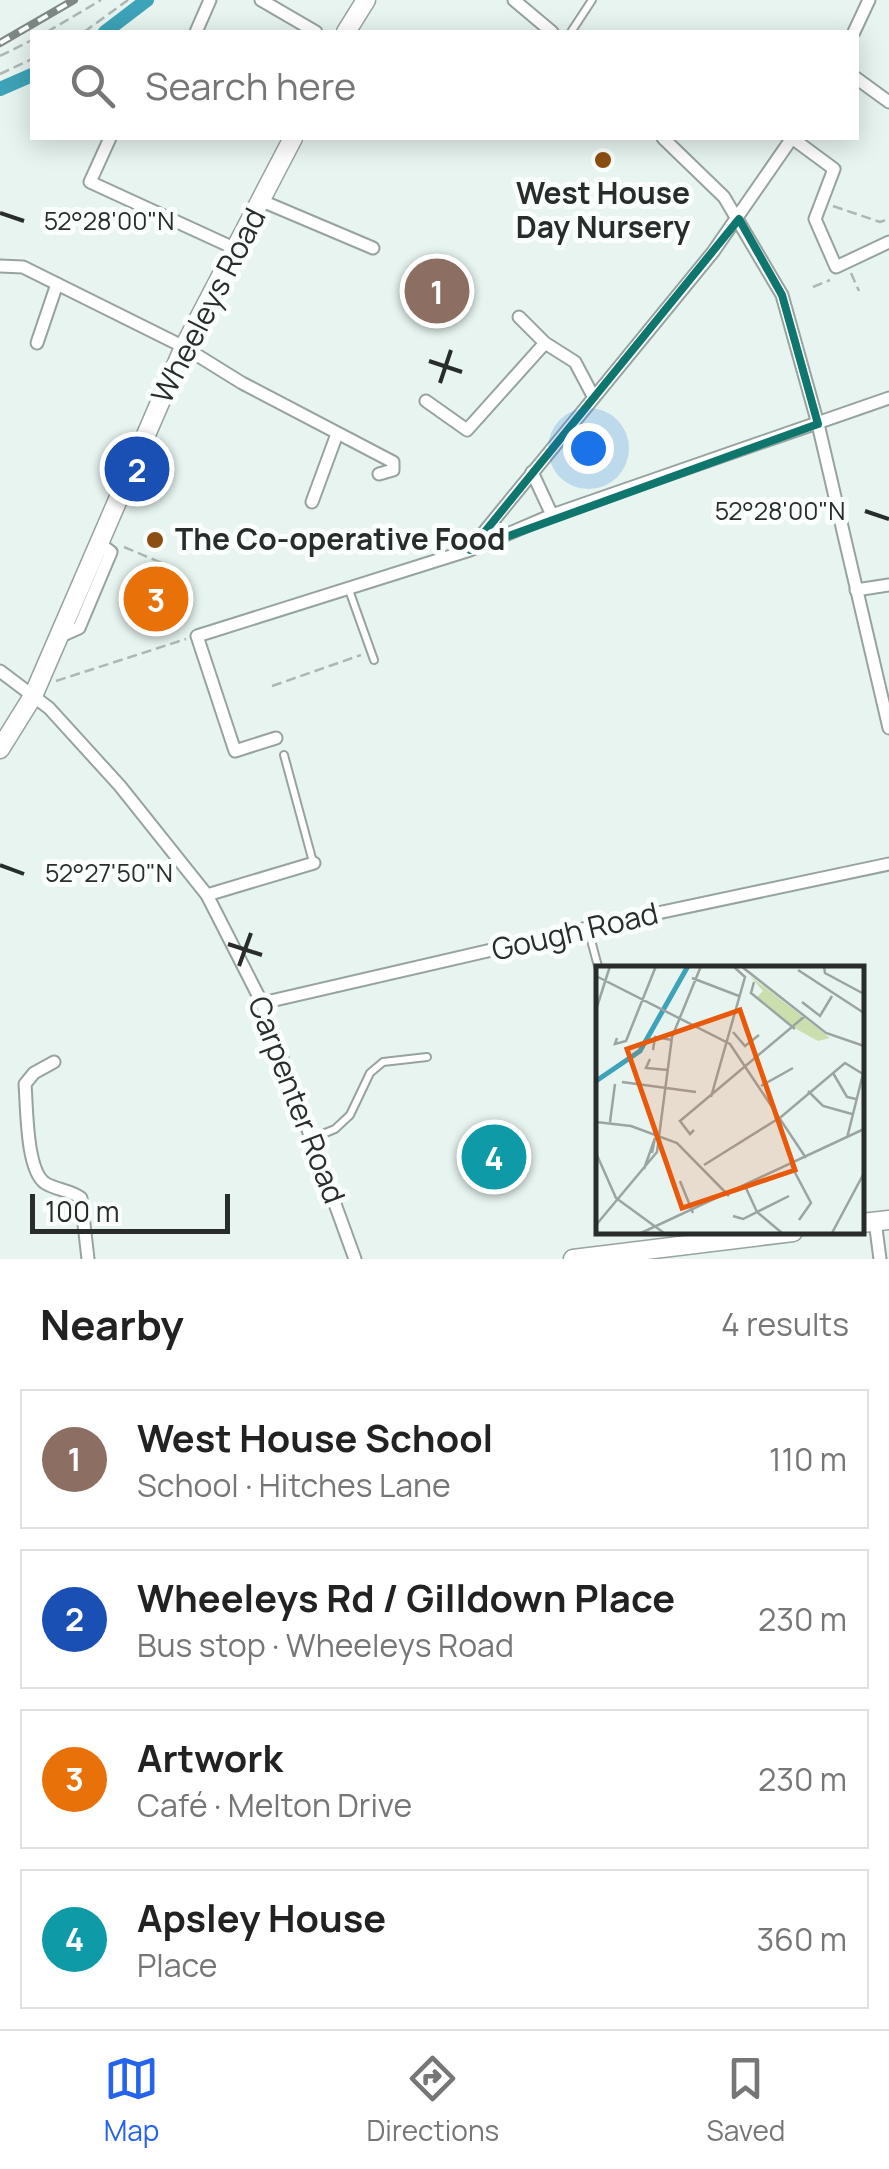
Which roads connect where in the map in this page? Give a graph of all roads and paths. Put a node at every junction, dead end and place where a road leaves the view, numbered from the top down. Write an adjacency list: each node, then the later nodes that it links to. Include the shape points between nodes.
1 (101, 0): 9 (path)
2 (128, 0): 10 (path)
3 (210, 0): 11 (street)
4 (261, 0): 12 (street)
5 (366, 0): 13 (street)
6 (514, 0): 14 (street)
7 (592, 0): 15 (lane)
8 (869, 0): 16 (street)
9 (50, 30)
10 (87, 30)
11 (197, 30)
12 (313, 30)
13 (351, 30)
14 (550, 30)
15 (572, 30)
16 (855, 30)
17 (30, 41): 18 (path)
18 (0, 56)
19 (30, 60): 20 (path)
20 (0, 74)
21 (859, 80): 22 (street)
22 (889, 102)
23 (109, 140): 35 (street, via 90,182)
24 (292, 140): 28 (street, Wheeleys Road)
25 (664, 140): 32 (street)
26 (791, 140): 32 (street)
27 (795, 140): 29 (street, via 834,170)
28 (262, 200): 35 (street, Wheeleys Road); 36 (street)
29 (822, 202): 31 (path); 37 (street, via 816,220)
30 (860, 203): 31 (path)
31 (856, 214): 33 (path)
32 (739, 218): 46 (street); 49 (street, via 782,295)
33 (889, 219)
34 (889, 242): 37 (street)
35 (236, 248): 45 (street, Wheeleys Road)
36 (373, 248)
37 (841, 264): 40 (path, via 836,277); 41 (path)
38 (0, 266): 39 (street, via 23,267)
39 (56, 284): 44 (street); 45 (street)
40 (814, 287)
41 (859, 291)
42 (519, 317): 43 (street)
43 (545, 342): 46 (street, via 575,362); 48 (street, via 467,430)
44 (37, 343)
45 (184, 347): 50 (street); 55 (street, Wheeleys Road)
46 (593, 396): 51 (street)
47 (889, 398): 49 (street)
48 (426, 400)
49 (818, 424): 54 (street); 60 (street)
50 (337, 434): 52 (street, via 392,462 393,470); 53 (street)
51 (532, 472): 54 (street); 56 (street)
52 (379, 474)
53 (312, 502)
54 (552, 515): 56 (street)
55 (98, 539): 57 (path); 65 (street, Wheeleys Road)
56 (470, 550): 59 (street)
57 (170, 566)
58 (889, 585): 60 (street)
59 (349, 588): 61 (street); 62 (lane)
60 (856, 590): 66 (street)
61 (197, 636): 65 (path); 67 (street, via 235,751)
62 (373, 655): 64 (path)
63 (0, 671): 65 (street, Carpenter Road)
64 (272, 686)
65 (34, 692): 68 (street, Wheeleys Road); 72 (street, Carpenter Road)
66 (889, 728)
67 (276, 738)
68 (0, 748)
69 (284, 755): 70 (lane)
70 (314, 863): 72 (street)
71 (889, 864): 73 (street, Gough Road)
72 (207, 895): 75 (street, Carpenter Road)
73 (588, 928): 74 (lane); 75 (street, Gough Road)
74 (598, 966)
75 (262, 1003): 78 (street, Carpenter Road)
76 (427, 1057): 78 (lane, via 384,1062 370,1073 350,1115)
77 (54, 1062): 81 (street, via 24,1084 30,1140 36,1174 81,1198)
78 (311, 1138): 82 (street, Carpenter Road)
79 (875, 1221): 84 (street)
80 (777, 1234): 83 (street)
81 (88, 1259)
82 (355, 1259)
83 (573, 1259)
84 (880, 1259)

